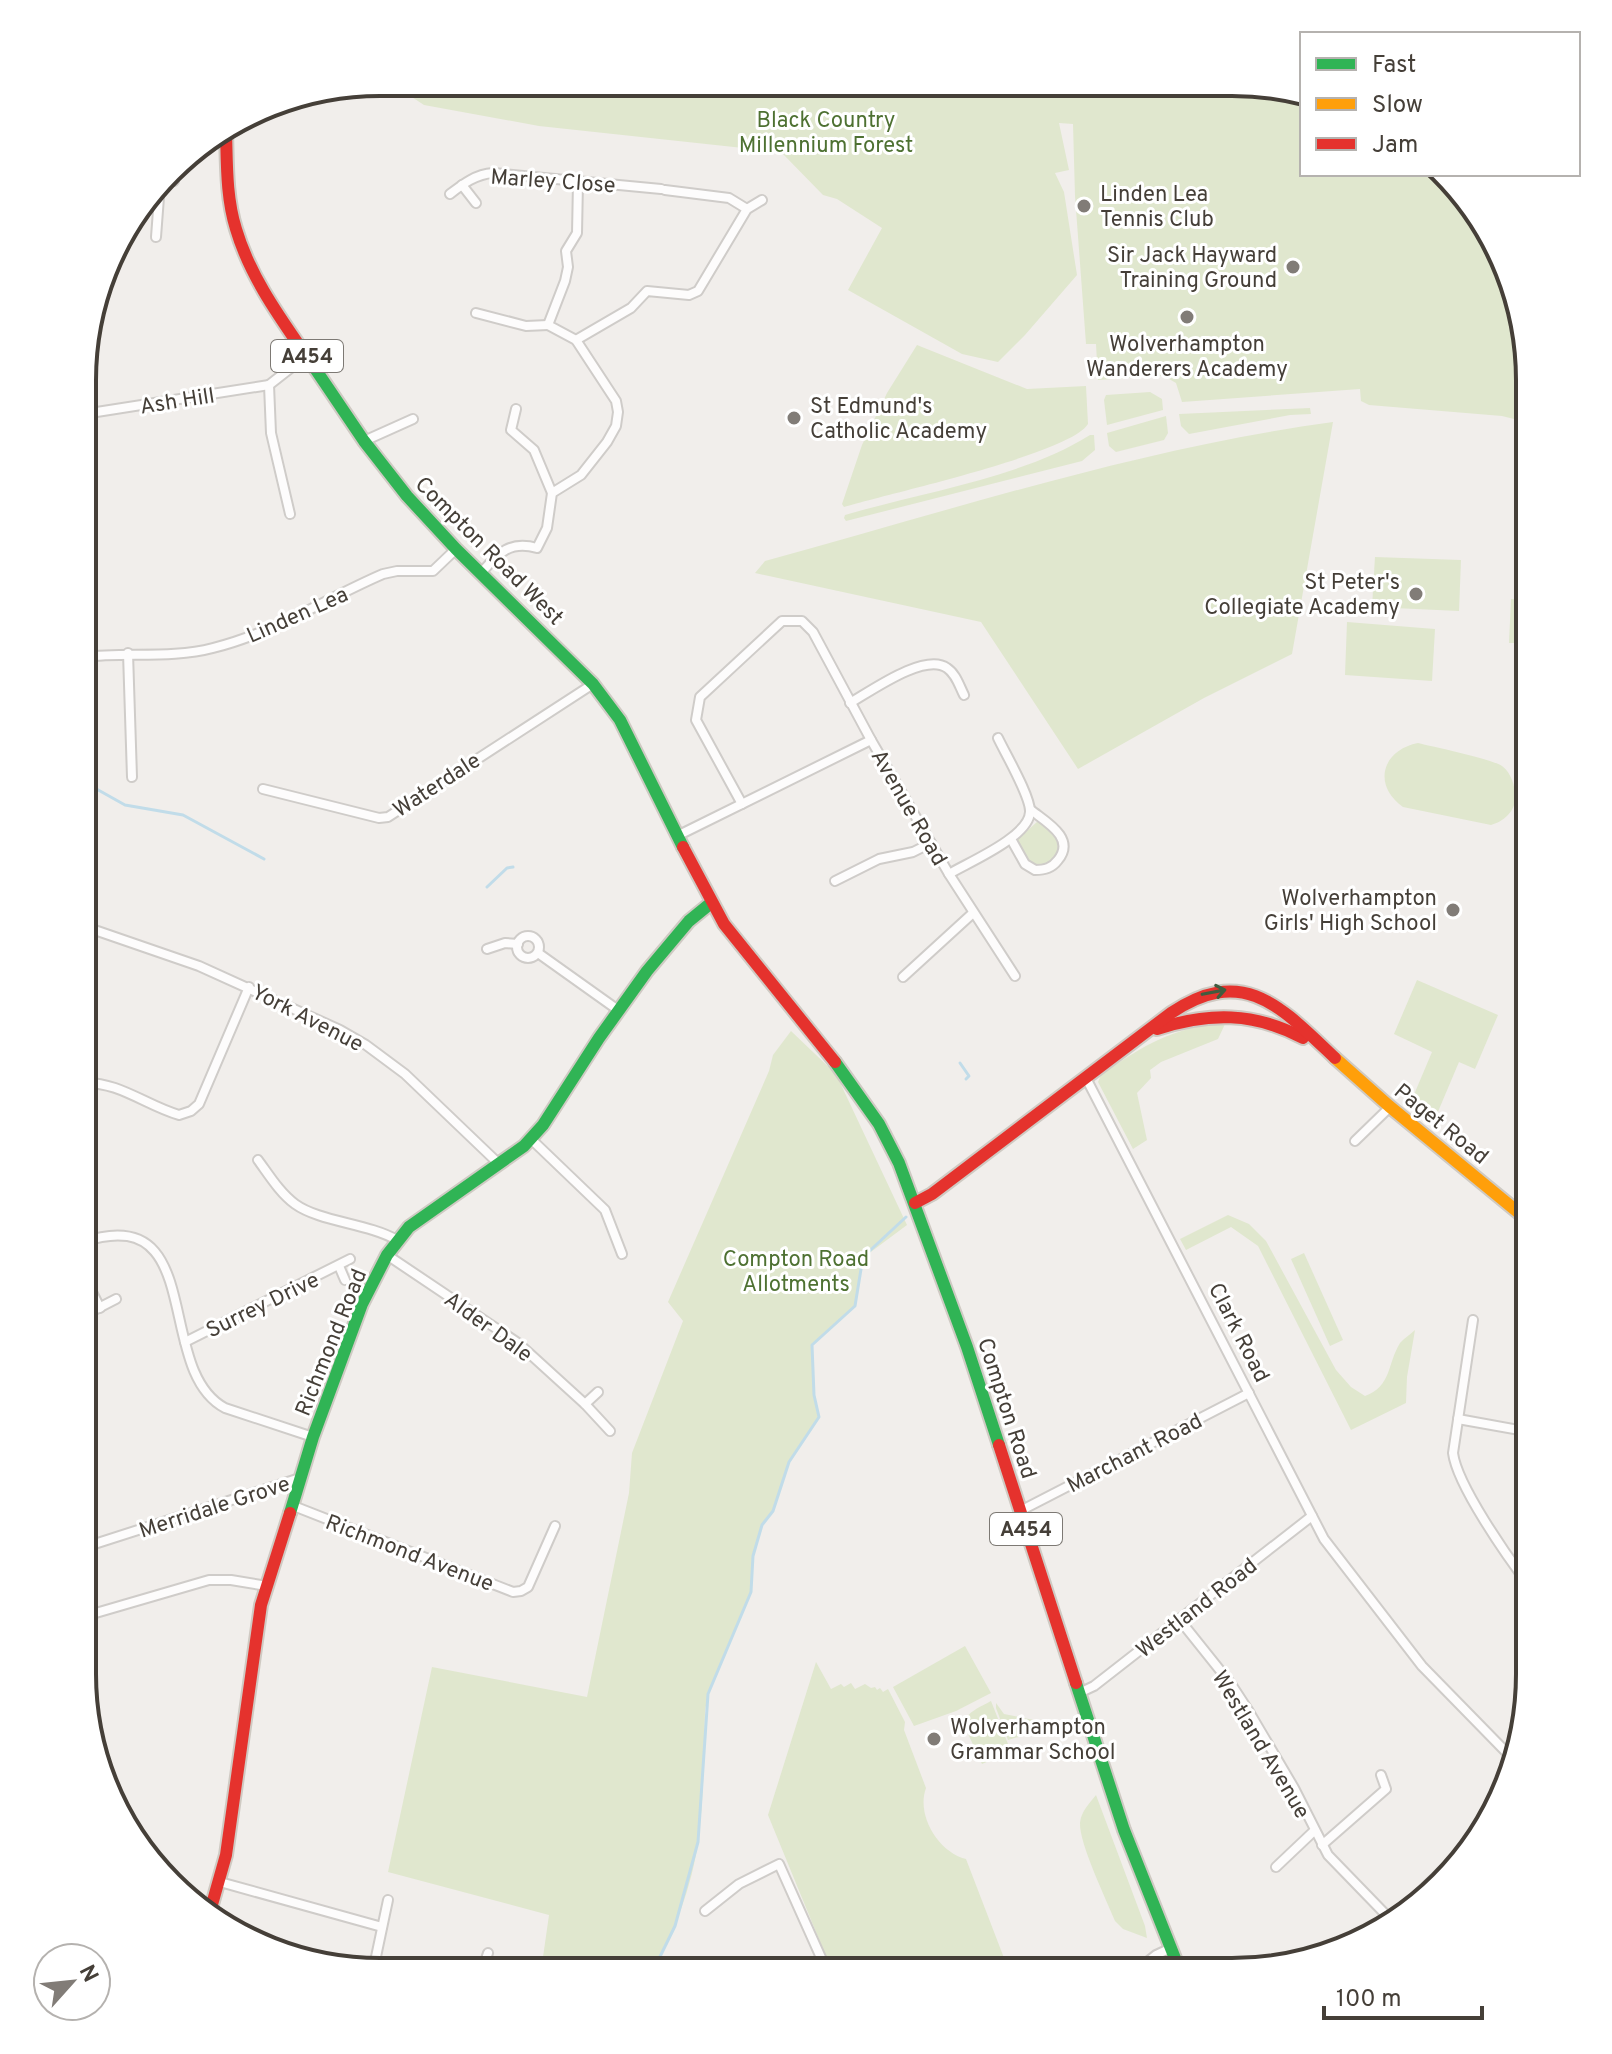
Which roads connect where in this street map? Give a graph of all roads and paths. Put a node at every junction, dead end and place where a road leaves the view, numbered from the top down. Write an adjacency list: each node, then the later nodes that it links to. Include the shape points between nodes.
1 (226, 141): 13 (main road, Compton Road West / A454, via 228,189 242,250)
2 (578, 183): 3 (street, Marley Close, via 484,173); 8 (street, Marley Close, via 729,198); 11 (street, via 577,233 566,251 565,281)
3 (462, 185): 4 (street, Marley Close); 7 (street)
4 (450, 194)
5 (762, 200): 8 (street)
6 (159, 202): 9 (street)
7 (476, 203)
8 (747, 209): 12 (street, via 698,291 647,291 631,308)
9 (156, 237)
10 (476, 313): 11 (street, via 526,326)
11 (548, 325): 12 (street)
12 (576, 340): 19 (street, via 616,401 616,426 581,475)
13 (306, 356): 14 (street, Ash Hill); 18 (main road, Compton Road West / A454)
14 (269, 385): 16 (street, Ash Hill); 20 (street, via 271,433)
15 (516, 409): 19 (street, via 511,430 534,450)
16 (96, 412)
17 (413, 419): 18 (street)
18 (364, 441): 21 (main road, Compton Road West / A454)
19 (552, 493): 22 (street, via 550,516 537,548 506,548)
20 (290, 514)
21 (456, 549): 22 (main road, Compton Road West / A454); 23 (street, Linden Lea, via 433,571 383,574 232,643 194,652)
22 (481, 573): 25 (main road, Compton Road West / A454)
23 (128, 653): 24 (street, Linden Lea); 30 (street)
24 (96, 656)
25 (593, 684): 31 (street, Waterdale, via 388,817); 34 (main road, Compton Road West / A454, via 620,720)
26 (964, 695): 27 (street, via 948,668 931,663)
27 (850, 703): 29 (street); 32 (street, via 813,632 802,621 776,625 700,697 696,720)
28 (998, 738): 33 (street)
29 (871, 740): 32 (street, Avenue Road); 36 (street, Avenue Road)
30 (132, 777)
31 (263, 789)
32 (742, 804): 34 (street, Avenue Road)
33 (1031, 810): 35 (street, via 1027,823); 35 (street, via 1060,834 1061,857 1052,867 1035,870 1025,864)
34 (677, 836): 39 (main road, Compton Road West / A454)
35 (1011, 839): 37 (street)
36 (931, 843): 37 (street, Avenue Road); 38 (street, via 879,859)
37 (949, 874): 40 (street, Avenue Road)
38 (835, 881)
39 (711, 903): 48 (main road, Richmond Road, via 689,921); 58 (main road, Compton Road / A454, via 870,1108)
40 (973, 913): 45 (street, Avenue Road); 46 (street)
41 (96, 930): 47 (street, York Avenue)
42 (518, 944): 43 (street); 44 (street, via 523,957); 44 (street, via 532,936)
43 (487, 949)
44 (538, 953): 48 (street)
45 (1015, 976)
46 (903, 977)
47 (249, 987): 52 (street, via 199,1104 191,1111 179,1115); 57 (street, York Avenue, via 366,1045 428,1094)
48 (618, 1010): 54 (main road, Richmond Road)
49 (1149, 1032): 50 (main road, Paget Road, via 1204,1016 1250,1016 1282,1026); 50 (main road, Paget Road, one-way to 50, via 1200,995 1242,991 1272,1005); 51 (main road, Paget Road)
50 (1330, 1055): 53 (main road, Paget Road)
51 (1086, 1078): 58 (main road); 74 (street, Clark Road)
52 (96, 1082)
53 (1390, 1107): 55 (street); 59 (main road, Paget Road)
54 (531, 1139): 57 (main road, Richmond Road); 62 (street, via 605,1210)
55 (1355, 1141)
56 (258, 1160): 61 (street, via 302,1208)
57 (498, 1163): 61 (main road, Richmond Road)
58 (915, 1203): 82 (main road, Compton Road / A454)
59 (1515, 1210)
60 (96, 1237): 72 (street, via 123,1234 153,1249 166,1269)
61 (397, 1240): 63 (main road, Richmond Road)
62 (622, 1254)
63 (387, 1255): 75 (street, Alder Dale, via 518,1343); 79 (main road, Richmond Road, via 362,1304)
64 (350, 1259): 65 (street, Surrey Drive)
65 (339, 1266): 66 (street, Surrey Drive); 72 (street, Surrey Drive)
66 (345, 1280)
67 (116, 1299): 69 (street)
68 (96, 1300): 69 (street)
69 (100, 1308): 70 (street)
70 (96, 1310)
71 (1473, 1320): 76 (street)
72 (185, 1342): 79 (street, via 197,1379 214,1402)
73 (598, 1392): 75 (street)
74 (1249, 1393): 82 (street, Marchant Road); 83 (street, Clark Road)
75 (585, 1404): 78 (street, Alder Dale)
76 (1458, 1419): 77 (street); 88 (street, via 1453,1453 1458,1475)
77 (1515, 1429)
78 (610, 1431)
79 (313, 1437): 80 (main road, Richmond Road)
80 (300, 1478): 81 (main road, Richmond Road); 87 (street, Merridale Grove)
81 (291, 1505): 86 (street, Richmond Avenue, via 513,1592 528,1587); 89 (main road, Richmond Road)
82 (1020, 1511): 92 (main road, Compton Road / A454)
83 (1312, 1516): 91 (street, Westland Road); 93 (street, Clark Road, via 1343,1566 1422,1666)
84 (555, 1526): 86 (street, Richmond Avenue)
85 (538, 1537): 86 (street)
86 (547, 1541)
87 (96, 1544)
88 (1515, 1563)
89 (267, 1586): 90 (street, via 209,1580); 98 (main road, Richmond Road, via 257,1623)
90 (96, 1613)
91 (1179, 1619): 92 (street, Westland Road); 95 (street, Westland Avenue, via 1248,1710)
92 (1078, 1693): 104 (main road, Compton Road / A454)
93 (1505, 1751)
94 (1381, 1775): 96 (street, via 1386,1789)
95 (1314, 1831): 96 (street, Westland Avenue); 97 (street, Westland Avenue)
96 (1322, 1845): 102 (street, Westland Avenue)
97 (1276, 1867)
98 (220, 1882): 100 (main road, Richmond Road); 103 (street)
99 (388, 1900): 103 (street)
100 (213, 1903)
101 (705, 1911): 106 (street, via 739,1884 779,1864)
102 (1384, 1913)
103 (382, 1927): 109 (street)
104 (1171, 1948): 107 (street); 108 (main road, Compton Road / A454)
105 (488, 1953): 110 (street)
106 (821, 1957)
107 (1157, 1957)
108 (1175, 1957)
109 (376, 1958)
110 (486, 1958)

